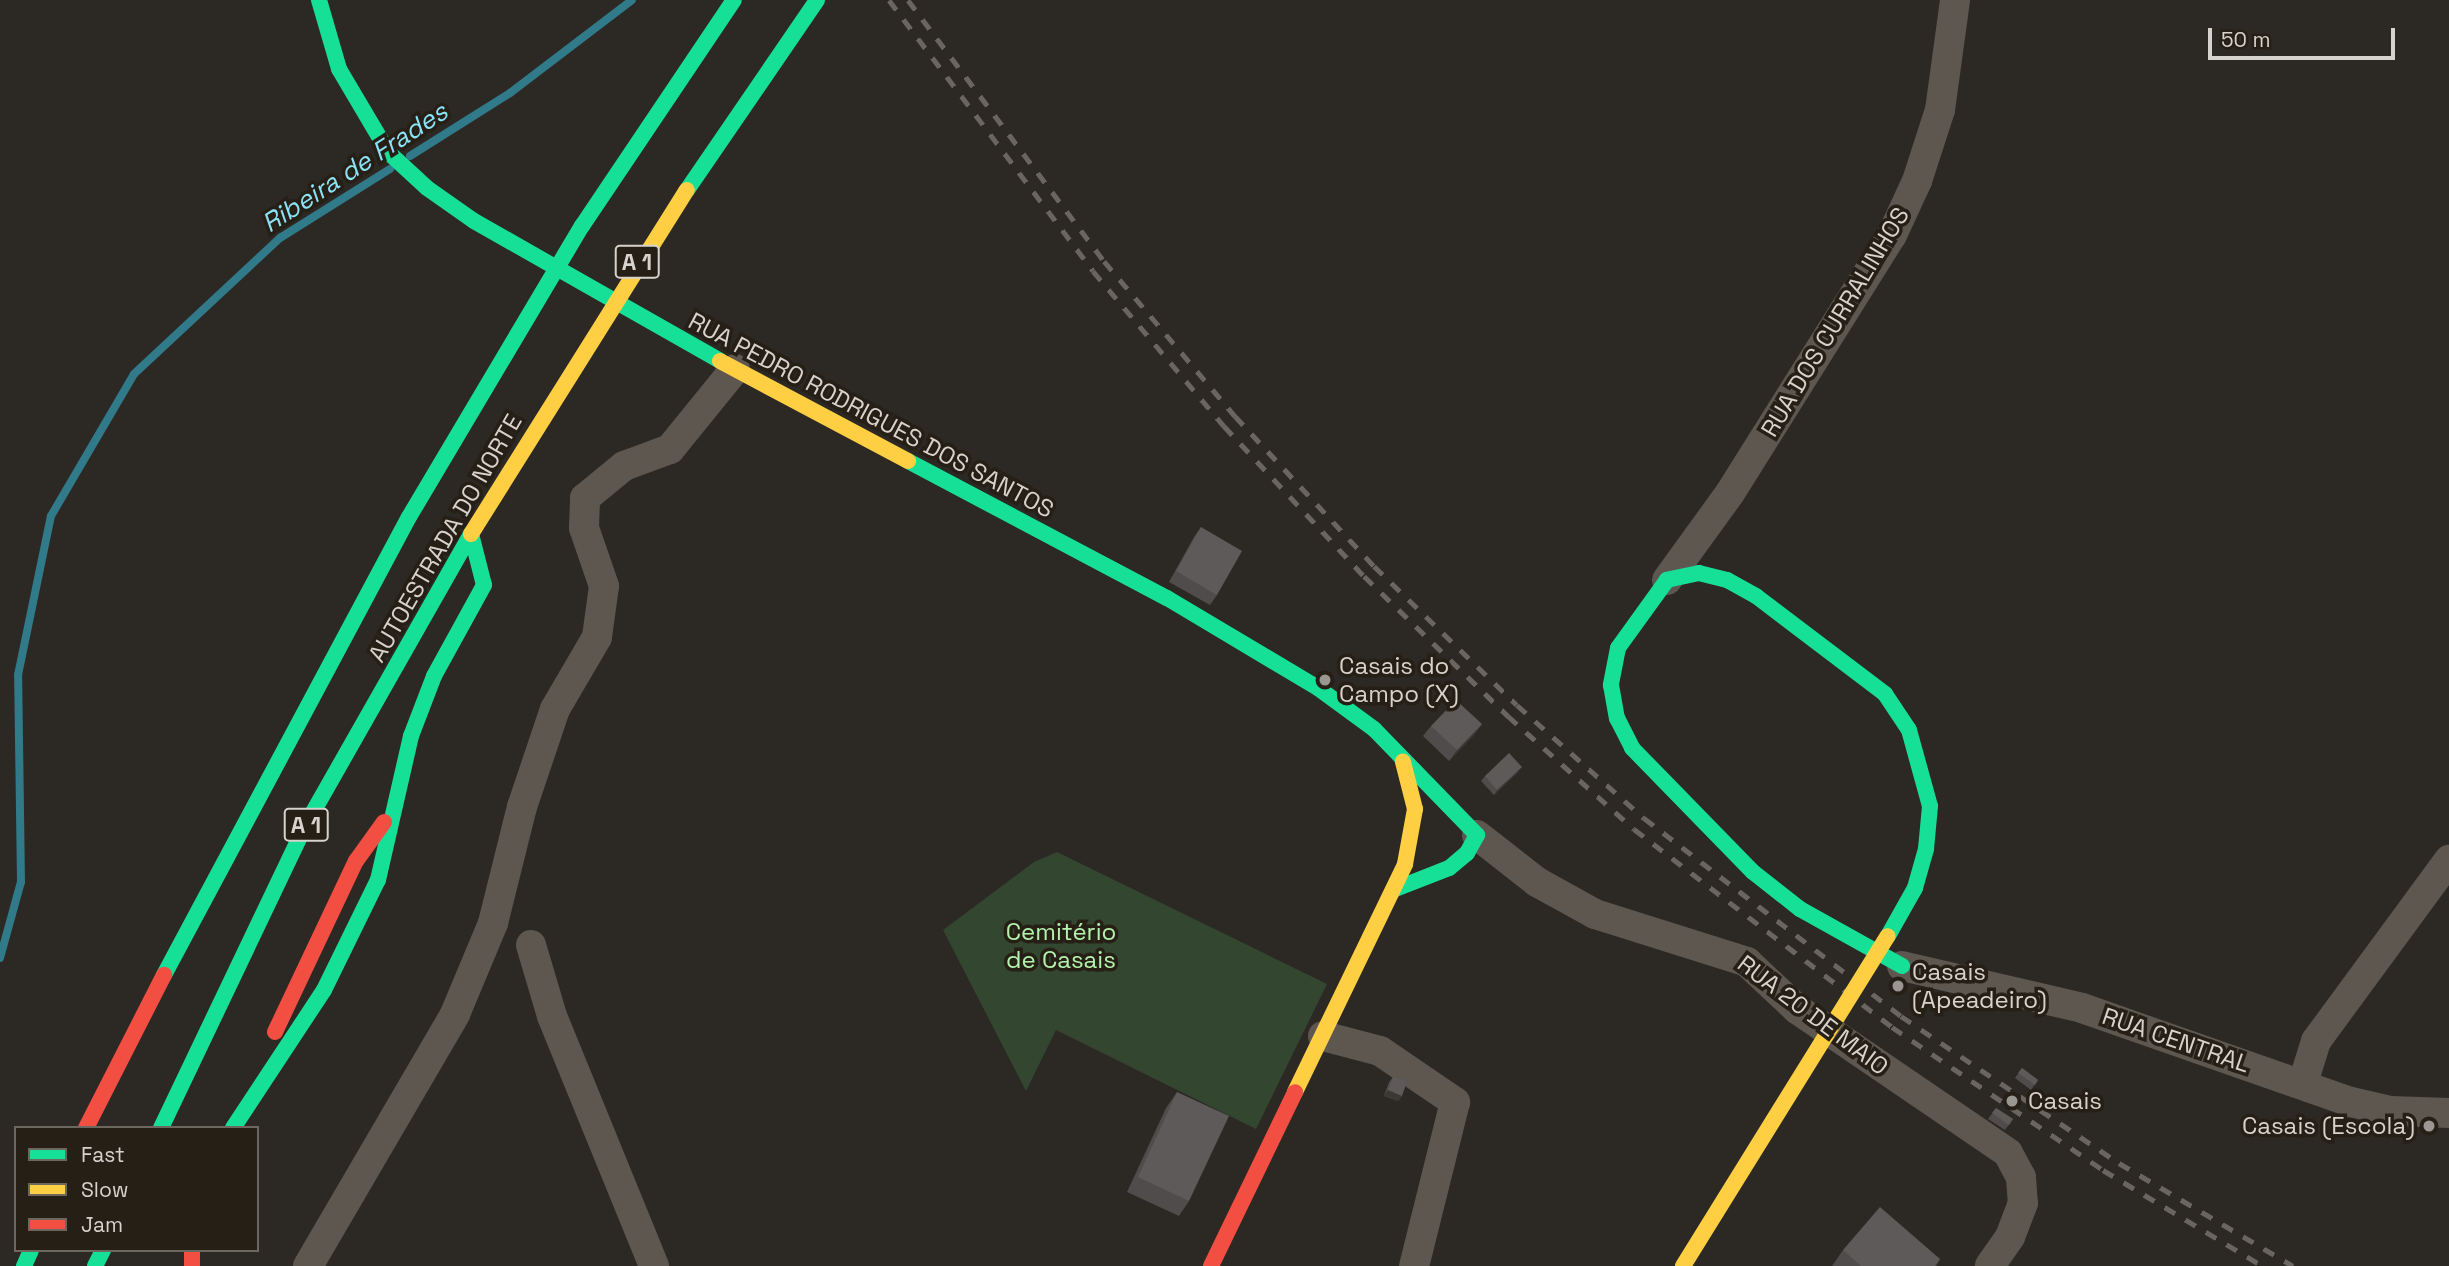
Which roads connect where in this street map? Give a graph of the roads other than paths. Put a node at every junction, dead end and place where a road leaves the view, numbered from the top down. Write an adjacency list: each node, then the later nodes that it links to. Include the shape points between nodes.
1 (319, 0): 5 (main road, RUA PEDRO RODRIGUES DOS SANTOS, via 339,69 388,152 427,188 474,221)
2 (734, 0): 19 (main road, AUTOESTRADA DO NORTE / A 1, bridge, via 582,226 409,517 244,819)
3 (817, 0): 6 (main road, AUTOESTRADA DO NORTE / A 1, bridge, via 639,260)
4 (1955, 0): 7 (street, RUA DOS CURRALINHOS, via 1940,110 1917,181 1892,235 1730,494)
5 (735, 369): 8 (main road, RUA PEDRO RODRIGUES DOS SANTOS, via 1167,598 1336,700); 23 (street, via 670,449 624,466 584,498 584,528 604,586 597,637 555,709 522,807 493,923 454,1014)
6 (471, 534): 9 (main road, via 484,585 434,676 411,736); 20 (main road, AUTOESTRADA DO NORTE / A 1, via 304,828)
7 (1667, 580): 15 (main road, via 1618,648 1611,685 1617,718 1632,748 1753,872 1800,909); 27 (main road, bridge, via 1699,573 1727,580 1756,596 1885,694 1909,730 1930,806 1926,849 1915,888 1899,918)
8 (1403, 760): 10 (main road, RUA PEDRO RODRIGUES DOS SANTOS); 12 (main road, via 1415,809)
9 (396, 807): 21 (main road, via 356,861); 22 (main road, via 378,880 324,990)
10 (1469, 828): 12 (main road, via 1436,833); 13 (main road, via 1467,853 1449,868); 28 (street, RUA 20 DE MAIO, via 1537,882 1595,914 1747,962 1797,1009 2008,1153 2021,1177 2023,1203 2010,1237)
11 (2449, 860): 17 (street, via 2316,1041)
12 (1405, 864): 13 (main road)
13 (1393, 890): 16 (main road)
14 (531, 945): 24 (street, via 552,1016)
15 (1902, 967): 17 (street, RUA CENTRAL, via 2082,1008)
16 (1323, 1036): 25 (main road); 26 (street, via 1380,1051 1455,1102)
17 (2303, 1083): 18 (street, RUA CENTRAL, via 2351,1102 2391,1111)
18 (2449, 1113)
19 (87, 1126)
20 (162, 1126)
21 (234, 1126)
22 (234, 1126)
23 (308, 1266)
24 (654, 1266)
25 (1211, 1266)
26 (1414, 1266)
27 (1683, 1266)
28 (1990, 1266)

